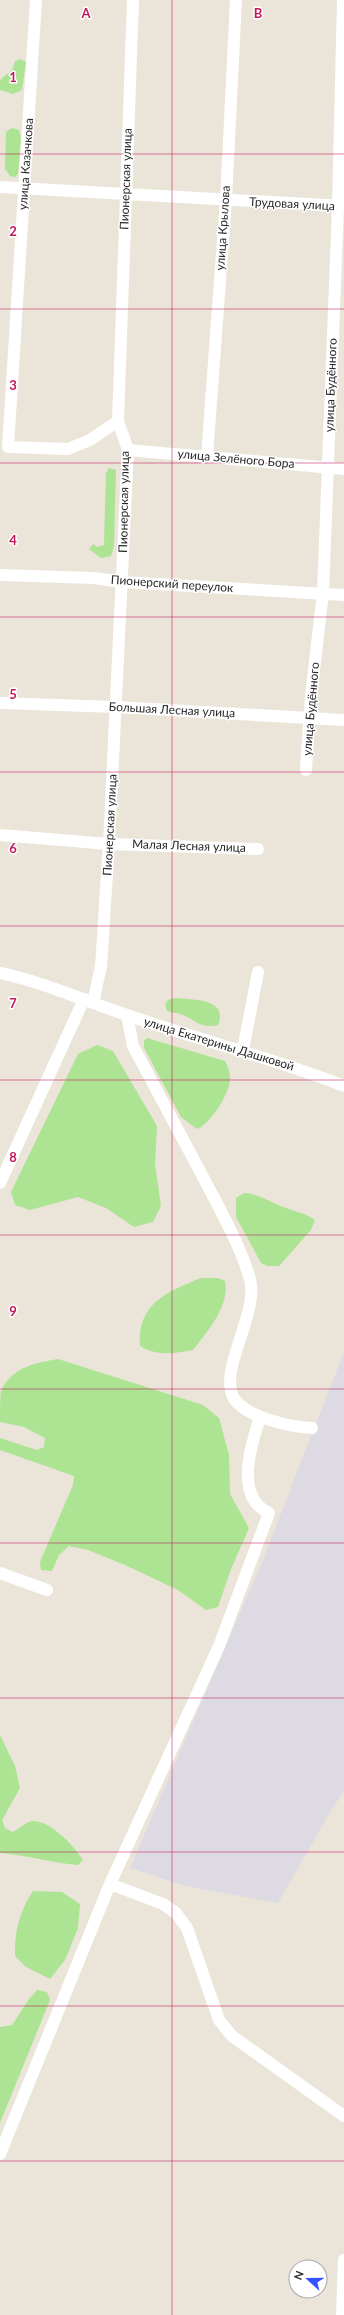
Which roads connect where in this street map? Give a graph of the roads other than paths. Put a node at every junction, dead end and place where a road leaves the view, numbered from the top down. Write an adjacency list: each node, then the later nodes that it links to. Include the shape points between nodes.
1 (36, 0): 6 (street, улица Казачкова)
2 (133, 0): 7 (street, Пионерская улица)
3 (236, 0): 8 (street, улица Крылова)
4 (343, 0): 9 (street, улица Будённого)
5 (0, 187): 6 (street, Трудовая улица)
6 (25, 188): 7 (street, Трудовая улица); 10 (street, улица Казачкова, via 8,447 68,449 90,440)
7 (125, 194): 8 (street, Трудовая улица); 10 (street, Пионерская улица)
8 (226, 200): 9 (street, Трудовая улица); 12 (street, улица Крылова)
9 (341, 206): 13 (street, улица Будённого)
10 (118, 420): 11 (street, Пионерская улица)
11 (128, 450): 12 (street, улица Зелёного Бора); 16 (street, Пионерская улица)
12 (207, 456): 13 (street, улица Зелёного Бора)
13 (328, 468): 14 (street, улица Зелёного Бора); 17 (street, улица Будённого)
14 (344, 469)
15 (0, 575): 16 (street, Пионерский переулок, via 94,578)
16 (122, 582): 17 (street, Пионерский переулок); 20 (street, Пионерская улица)
17 (323, 593): 18 (street, Пионерский переулок); 21 (street, улица Будённого)
18 (344, 594)
19 (0, 703): 20 (street, Большая Лесная улица)
20 (116, 707): 21 (street, Большая Лесная улица); 25 (street, Пионерская улица)
21 (310, 717): 22 (street, Большая Лесная улица); 23 (street, улица Будённого)
22 (344, 720)
23 (306, 770)
24 (0, 835): 25 (street, Малая Лесная улица)
25 (109, 844): 26 (street, Малая Лесная улица); 29 (street, Пионерская улица, via 101,966)
26 (258, 849)
27 (258, 972): 31 (street)
28 (0, 973): 29 (street, улица Екатерины Дашковой, via 41,982)
29 (88, 1001): 30 (street, улица Екатерины Дашковой); 33 (street, Пионерская улица)
30 (127, 1016): 31 (street, улица Екатерины Дашковой); 34 (street, via 133,1046 230,1228 250,1280 251,1301 230,1378 233,1397 246,1410)
31 (243, 1050): 32 (street, улица Екатерины Дашковой)
32 (344, 1086)
33 (0, 1183)
34 (260, 1417): 35 (street, via 299,1428); 38 (street, via 250,1447 248,1477 250,1494 258,1508 269,1514 218,1646)
35 (312, 1428)
36 (0, 1573): 37 (street)
37 (47, 1590)
38 (110, 1884): 39 (street, via 163,1904 176,1913 187,1928 219,2020 232,2036); 40 (street)
39 (344, 2116)
40 (0, 2154)
41 (344, 2260): 42 (street)
42 (342, 2315)

